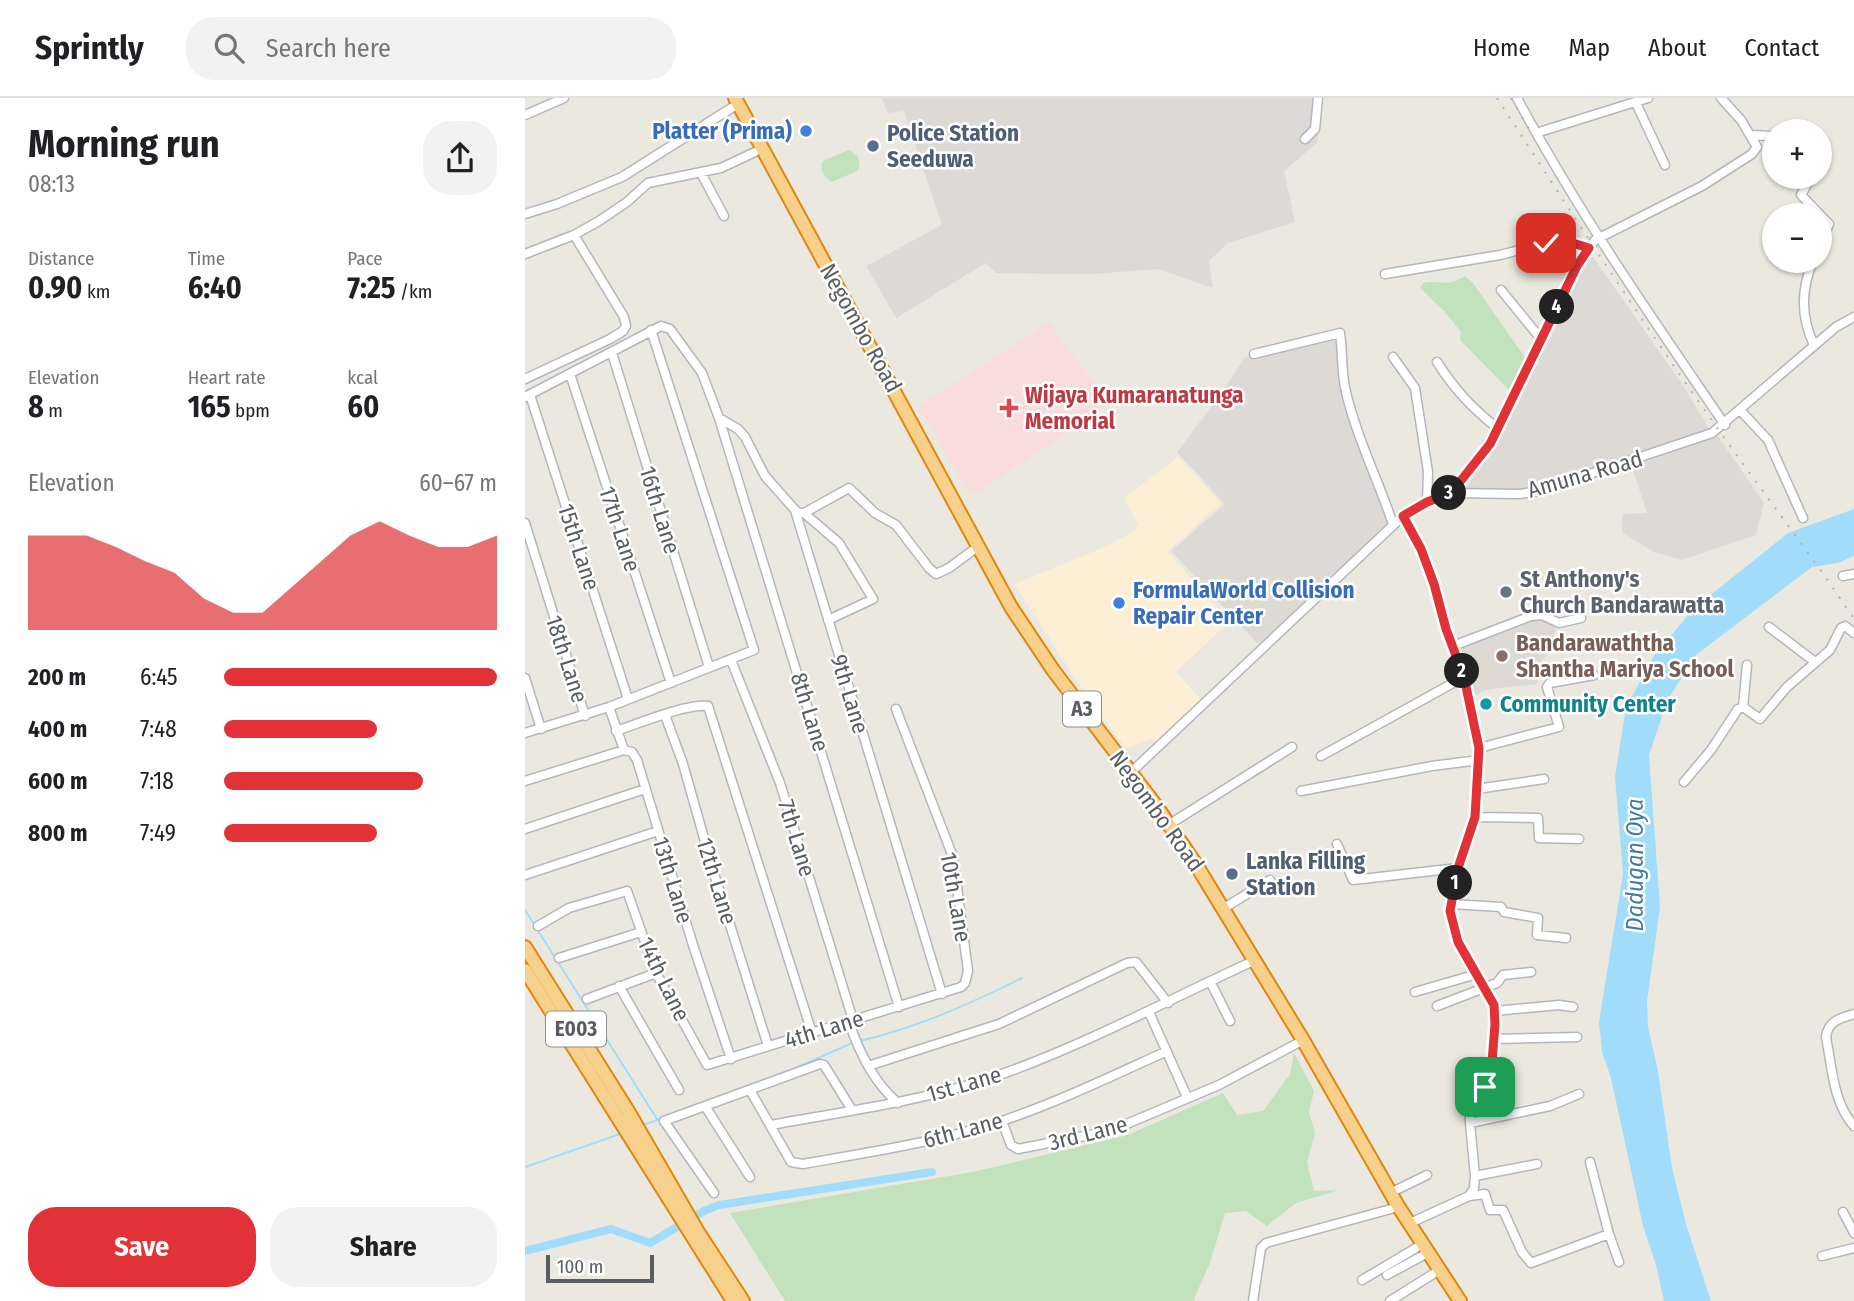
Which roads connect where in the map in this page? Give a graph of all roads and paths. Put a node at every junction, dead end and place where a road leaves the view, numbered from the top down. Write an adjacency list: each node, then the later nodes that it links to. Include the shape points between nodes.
1 (564, 98): 8 (street)
2 (1318, 98): 12 (street, via 1315,129)
3 (1517, 98): 9 (street)
4 (1648, 98): 7 (street)
5 (1721, 98): 10 (street)
6 (732, 101): 13 (highway, Negombo Road / A3); 18 (street, via 622,177); 79 (highway, Negombo Road / A3, via 1011,607)
7 (1636, 103): 9 (street); 14 (street)
8 (525, 115)
9 (1536, 133): 21 (street)
10 (1751, 135): 11 (street); 21 (street, via 1757,147 1752,154 1702,186)
11 (1762, 135)
12 (1305, 139)
13 (755, 152): 15 (street); 49 (highway, Negombo Road / A3)
14 (1665, 165)
15 (701, 173): 19 (street); 20 (street, via 648,183 627,202)
16 (1804, 189): 17 (street, via 1801,195)
17 (1809, 203)
18 (525, 214)
19 (724, 216)
20 (574, 234): 23 (street); 36 (street, via 626,326 610,339)
21 (1599, 238): 22 (street); 40 (street)
22 (1589, 248): 25 (street, via 1566,241 1546,243); 29 (street)
23 (525, 254)
24 (1808, 273): 30 (street, via 1805,326)
25 (1385, 274)
26 (1501, 289): 29 (street)
27 (1854, 317): 30 (street, Amuna Road)
28 (651, 330): 31 (street); 39 (street, 8th Lane, via 670,329 702,373); 57 (street, via 754,650)
29 (1541, 339): 41 (street)
30 (1814, 345): 38 (street, Amuna Road)
31 (612, 353): 35 (street); 60 (street, 16th Lane)
32 (1254, 355): 48 (street, via 1340,333 1341,369 1355,425)
33 (1393, 357): 43 (street, via 1415,388 1429,472)
34 (1437, 362): 41 (street, via 1456,392)
35 (570, 374): 37 (street); 64 (street, 17th Lane)
36 (525, 379)
37 (528, 396): 65 (street, 15th Lane)
38 (1740, 410): 40 (street, Amuna Road); 46 (street, via 1768,440)
39 (719, 418): 44 (street, 9th Lane, via 745,437 765,476); 115 (street, 8th Lane)
40 (1725, 425): 42 (street, Amuna Road, via 1706,436 1539,491)
41 (1497, 428): 42 (street, via 1490,444)
42 (1451, 493): 43 (street, Amuna Road)
43 (1427, 502): 45 (street, Amuna Road)
44 (800, 511): 49 (street, via 849,488 875,513 896,525 936,573); 53 (street, 9th Lane); 53 (street, via 839,543 873,599)
45 (1403, 516): 48 (street, Amuna Road); 56 (street, via 1426,561)
46 (1803, 518)
47 (525, 523): 70 (street, 18th Lane)
48 (1393, 524): 79 (street, Amuna Road)
49 (972, 551): 79 (highway, Negombo Road / A3, via 1004,610 1048,674)
50 (1854, 574): 51 (street)
51 (1843, 576)
52 (1581, 618): 56 (street, via 1559,622 1531,616)
53 (828, 620): 111 (street, 9th Lane)
54 (1769, 627): 58 (street)
55 (1854, 633): 58 (street, via 1841,628 1830,650)
56 (1453, 646): 62 (street)
57 (731, 660): 60 (street); 120 (street, 7th Lane, via 780,783)
58 (1815, 662): 67 (street, via 1760,719)
59 (1748, 664): 67 (street)
60 (709, 667): 64 (street)
61 (1594, 675): 75 (street, via 1547,687 1559,727)
62 (1464, 677): 75 (street); 77 (street)
63 (525, 678): 71 (street)
64 (671, 683): 65 (street)
65 (628, 699): 66 (street)
66 (609, 707): 70 (street); 72 (street, 13th Lane)
67 (1743, 707): 82 (street)
68 (897, 709): 111 (street, 10th Lane, via 953,857 968,971 961,988)
69 (666, 715): 72 (street); 122 (street, via 708,706); 126 (street, 12th Lane)
70 (585, 716): 71 (street)
71 (541, 729): 73 (street)
72 (616, 731): 76 (street, 13th Lane)
73 (525, 733)
74 (1292, 747): 87 (street)
75 (1479, 748): 78 (street)
76 (624, 750): 81 (street); 83 (street, 13th Lane, via 637,760)
77 (1321, 756)
78 (1479, 760): 84 (street); 85 (street)
79 (1129, 774): 87 (highway, Negombo Road / A3); 102 (highway, Negombo Road / A3)
80 (1545, 779): 84 (street)
81 (525, 781)
82 (1684, 782)
83 (645, 789): 88 (street); 89 (street, 13th Lane)
84 (1478, 789): 86 (street)
85 (1301, 791)
86 (1475, 817): 90 (street, via 1538,818 1539,838); 92 (street)
87 (1170, 824): 96 (highway, Negombo Road / A3)
88 (525, 829)
89 (658, 831): 93 (street); 128 (street, 13th Lane)
90 (1579, 839)
91 (1337, 844): 92 (street, via 1353,880)
92 (1458, 868): 95 (street)
93 (525, 875)
94 (1270, 880): 96 (street)
95 (1451, 904): 99 (street, via 1500,907 1504,912 1538,918 1538,935); 106 (street, via 1458,942)
96 (1224, 908): 149 (highway, Negombo Road / A3)
97 (537, 926): 98 (street, 14th Lane, via 569,908 627,891)
98 (641, 932): 101 (street); 105 (street, 14th Lane)
99 (1566, 938)
100 (525, 947): 138 (highway, E003)
101 (559, 958)
102 (1249, 963): 107 (street, 1st Lane); 125 (highway, Negombo Road / A3)
103 (525, 970): 138 (highway, E003)
104 (1531, 972): 109 (street, via 1503,975 1499,982)
105 (656, 973): 108 (street); 129 (street, 14th Lane)
106 (1477, 974): 109 (street); 110 (street)
107 (1211, 983): 113 (street, 1st Lane); 121 (street)
108 (619, 986): 112 (street); 131 (street, 14th Lane)
109 (1484, 988): 114 (street); 117 (street)
110 (1415, 992)
111 (942, 994): 115 (street, 4th Lane)
112 (587, 999)
113 (1168, 1003): 118 (street, 1st Lane); 130 (street, via 1136,962 1127,963 999,1024)
114 (1437, 1006)
115 (899, 1007): 120 (street, 4th Lane)
116 (1573, 1007): 117 (street)
117 (1495, 1011): 124 (street)
118 (1149, 1012): 127 (street); 135 (street, 1st Lane, via 1043,1059)
119 (1854, 1014): 142 (street, via 1836,1019 1826,1037 1836,1089 1845,1116)
120 (851, 1021): 122 (street, 4th Lane); 130 (street, 7th Lane)
121 (1230, 1021)
122 (812, 1033): 126 (street, 4th Lane)
123 (1577, 1037): 124 (street)
124 (1494, 1039): 140 (street, via 1491,1075 1470,1099)
125 (1298, 1043): 134 (street); 151 (highway, Negombo Road / A3)
126 (768, 1046): 128 (street, 4th Lane)
127 (1165, 1052): 134 (street); 139 (street, 6th Lane)
128 (731, 1059): 129 (street, 4th Lane)
129 (707, 1065)
130 (868, 1066): 135 (street, 7th Lane)
131 (679, 1090)
132 (750, 1090): 136 (street); 137 (street, via 820,1064); 141 (street)
133 (1579, 1094): 140 (street)
134 (1187, 1097): 139 (street, 3rd Lane, via 1110,1131 1018,1149 1011,1145)
135 (898, 1103): 137 (street, 1st Lane)
136 (705, 1106): 147 (street); 148 (street, via 664,1121)
137 (852, 1110): 141 (street, 1st Lane)
138 (623, 1114): 155 (highway, E003)
139 (1002, 1121): 141 (street, 6th Lane, via 930,1141 803,1164 791,1162)
140 (1470, 1123): 146 (street)
141 (771, 1125)
142 (1854, 1126)
143 (1590, 1162): 156 (street)
144 (1537, 1164): 146 (street)
145 (1427, 1175): 149 (street)
146 (1475, 1176): 150 (street)
147 (750, 1177)
148 (714, 1193)
149 (1390, 1193): 153 (highway, Negombo Road / A3)
150 (1469, 1196): 153 (street); 156 (street, via 1485,1194 1490,1210 1503,1210 1531,1263)
151 (1391, 1209): 158 (highway, Negombo Road / A3); 166 (street, via 1266,1243 1261,1248)
152 (1843, 1212): 154 (street)
153 (1408, 1224): 169 (highway, Negombo Road / A3)
154 (1854, 1233)
155 (694, 1234): 164 (highway, E003); 165 (highway, E003)
156 (1609, 1234): 160 (street)
157 (1854, 1248): 159 (street)
158 (1419, 1252): 161 (highway, Negombo Road / A3); 162 (street); 163 (street)
159 (1822, 1256)
160 (1619, 1262)
161 (1433, 1274): 167 (street); 168 (highway, Negombo Road / A3)
162 (1387, 1275)
163 (1362, 1280)
164 (733, 1301)
165 (743, 1301)
166 (1253, 1301)
167 (1390, 1301)
168 (1452, 1301)
169 (1460, 1301)

